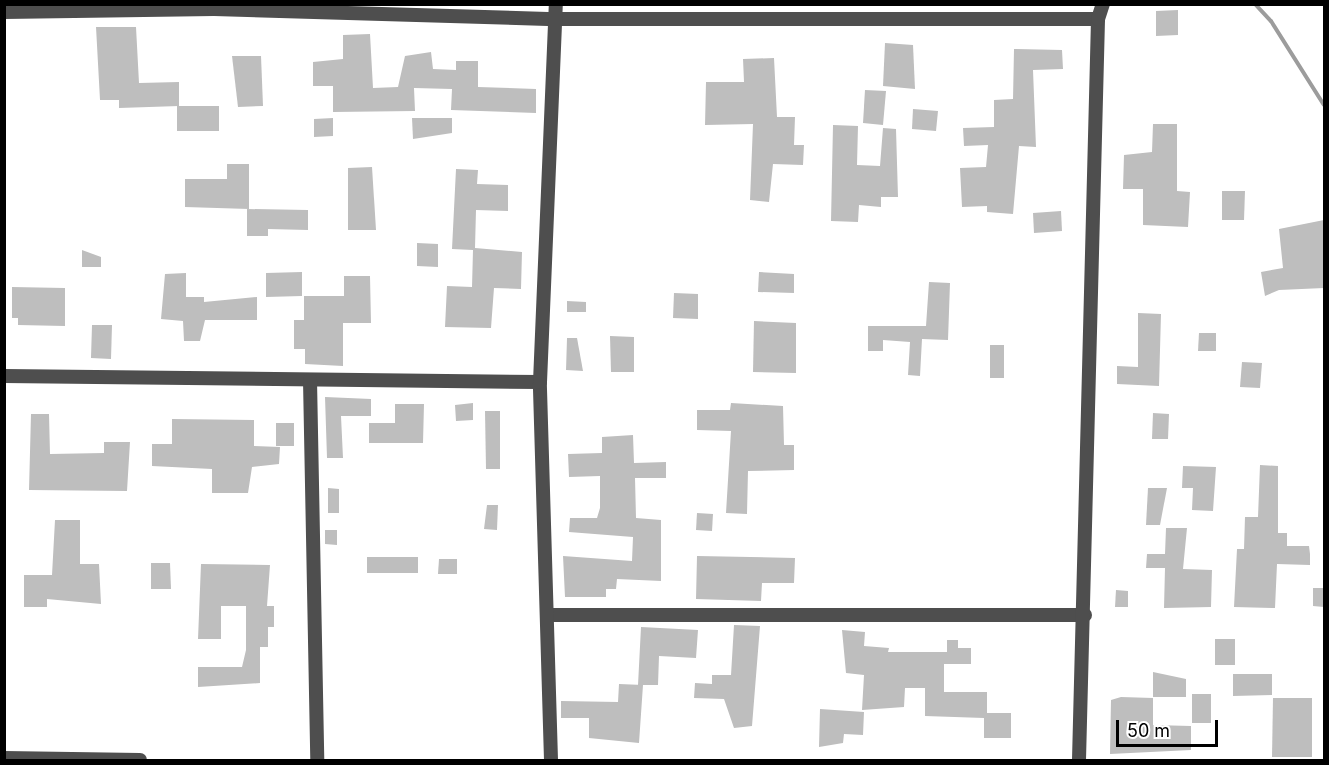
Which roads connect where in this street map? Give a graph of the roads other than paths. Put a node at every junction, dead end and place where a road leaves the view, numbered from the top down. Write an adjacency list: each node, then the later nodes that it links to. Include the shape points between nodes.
1 (556, 4): 4 (street)
2 (1103, 4): 5 (street)
3 (4, 12): 4 (street, via 214,9)
4 (556, 19): 5 (street); 8 (street)
5 (1098, 19): 10 (street)
6 (4, 376): 7 (street)
7 (310, 380): 8 (street); 13 (street)
8 (540, 382): 9 (street)
9 (547, 615): 10 (street); 14 (street)
10 (1085, 615): 15 (street)
11 (4, 758): 12 (street)
12 (140, 760)
13 (317, 760)
14 (551, 760)
15 (1079, 760)

